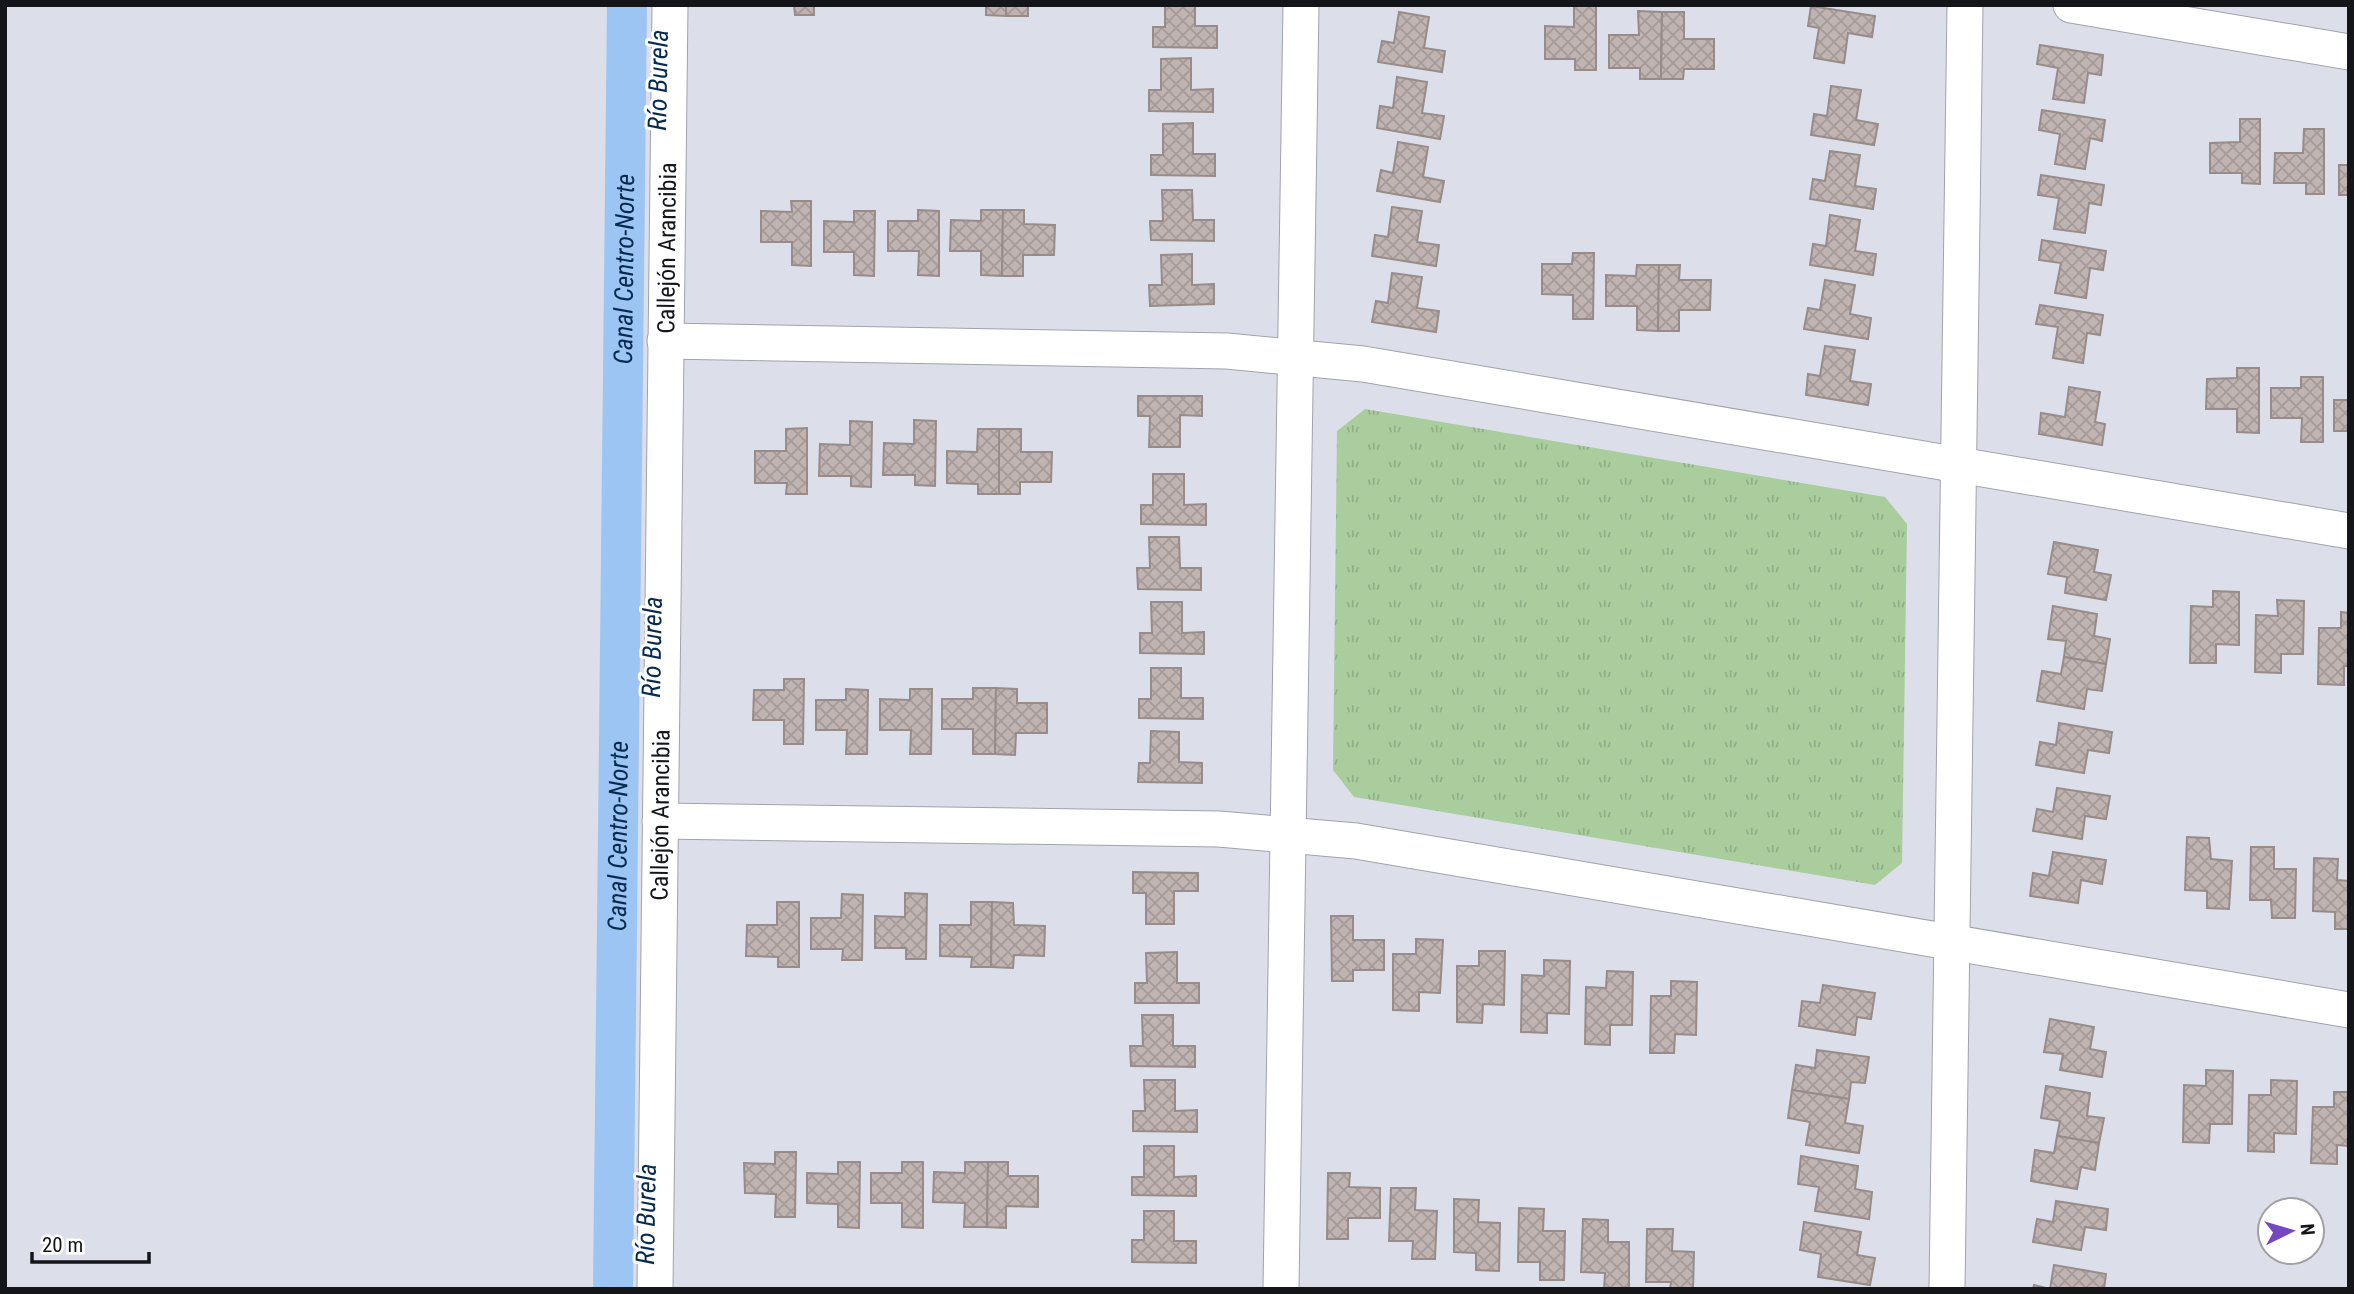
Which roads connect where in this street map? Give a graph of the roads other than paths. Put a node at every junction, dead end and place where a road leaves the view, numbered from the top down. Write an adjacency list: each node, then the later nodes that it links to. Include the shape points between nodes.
1 (670, 5): 6 (street, Callejón Arancibia)
2 (1301, 5): 7 (street)
3 (1965, 5): 8 (street)
4 (2071, 5): 5 (street)
5 (2349, 52)
6 (665, 341): 7 (street, via 1227,351); 10 (street, Callejón Arancibia)
7 (1295, 357): 8 (street, via 1363,364); 11 (street)
8 (1958, 465): 9 (street); 12 (street)
9 (2349, 531)
10 (660, 821): 11 (street, via 1219,829); 14 (street, Callejón Arancibia)
11 (1288, 835): 12 (street, via 1356,841); 15 (street)
12 (1951, 942): 13 (street); 16 (street)
13 (2349, 1010)
14 (654, 1289)
15 (1281, 1289)
16 (1947, 1289)

